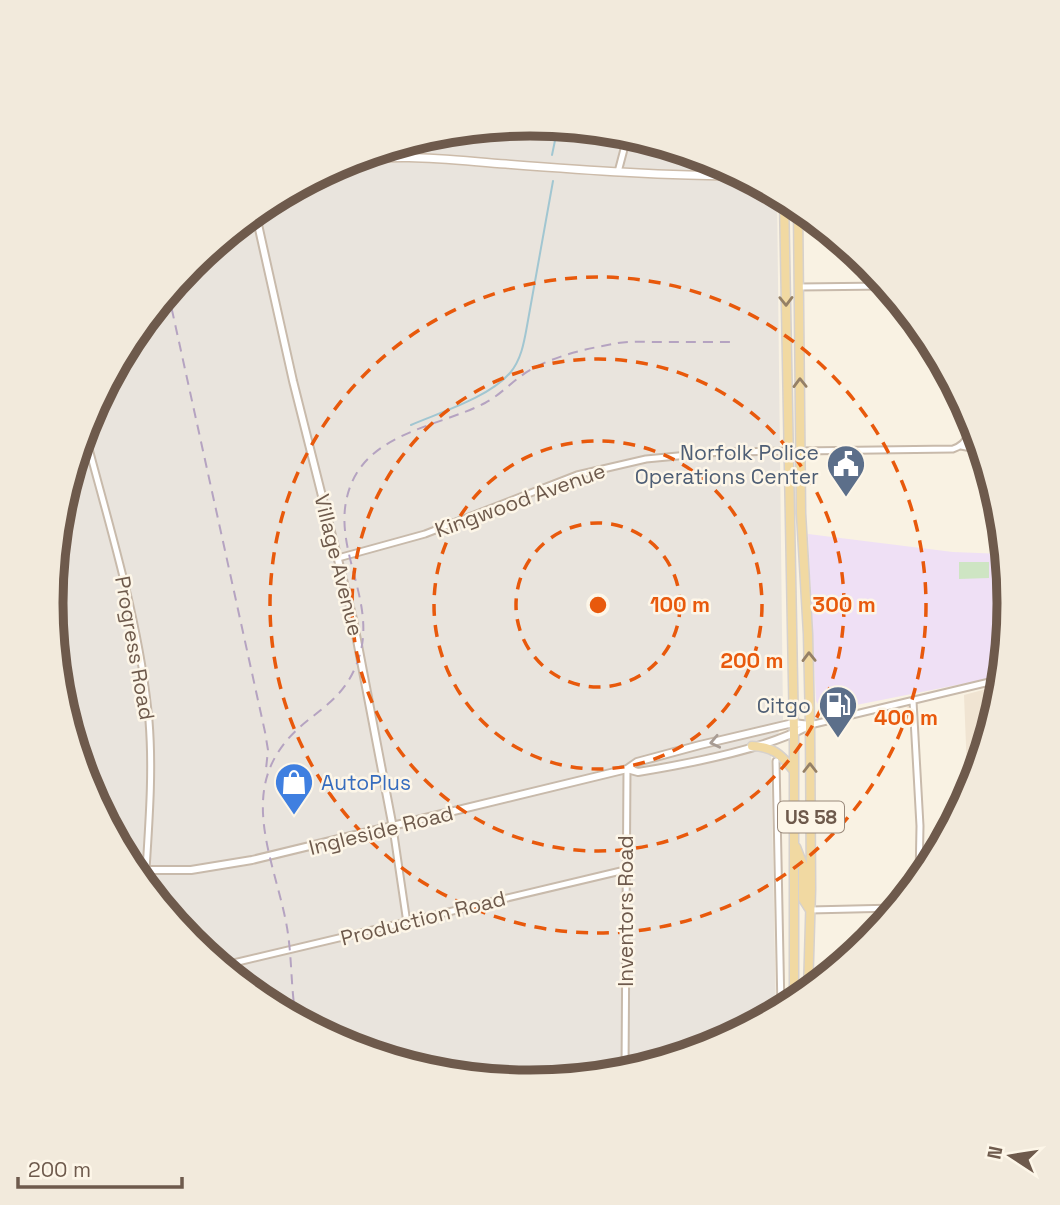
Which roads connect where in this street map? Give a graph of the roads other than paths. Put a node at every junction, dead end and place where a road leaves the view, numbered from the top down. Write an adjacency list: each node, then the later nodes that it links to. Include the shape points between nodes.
1 (625, 145): 3 (street)
2 (387, 158): 3 (main road)
3 (618, 172): 4 (main road)
4 (720, 176)
5 (784, 211): 14 (main road, US 58, one-way to 14)
6 (798, 221): 9 (main road, US 58)
7 (258, 224): 16 (street, Village Avenue)
8 (873, 286): 9 (street)
9 (799, 287): 15 (main road, US 58, one-way to 9)
10 (967, 438): 11 (street)
11 (961, 446): 12 (street, Kingwood Avenue); 15 (street, Kingwood Avenue)
12 (970, 448)
13 (89, 449): 29 (street, Progress Road, via 144,677 151,779)
14 (787, 451): 15 (street, Kingwood Avenue); 16 (street, Kingwood Avenue, via 689,454 610,466 425,534); 19 (main road, US 58)
15 (801, 451): 20 (main road, US 58, one-way to 15)
16 (338, 558): 26 (street, Village Avenue, via 367,682)
17 (990, 682): 18 (street, Ingleside Road)
18 (913, 701): 20 (street, Ingleside Road); 28 (street)
19 (793, 723): 20 (street, Ingleside Road); 21 (main road, US 58); 24 (street, Ingleside Road, one-way to 24, via 637,762)
20 (810, 725): 21 (street, Ingleside Road); 35 (main road, US 58, one-way to 20)
21 (794, 734): 22 (street, Ingleside Road); 25 (main road, US 58)
22 (751, 746): 24 (street, Ingleside Road, via 660,768); 25 (main road, via 773,750)
23 (776, 761): 33 (street)
24 (627, 769): 26 (street, Ingleside Road); 31 (street, Inventors Road)
25 (794, 771): 27 (main road, US 58)
26 (393, 828): 30 (street, Ingleside Road, via 211,868); 36 (street, Village Avenue)
27 (795, 844): 32 (main road, US 58); 35 (main road, via 803,865 803,899)
28 (919, 860)
29 (146, 868)
30 (148, 870)
31 (625, 870): 36 (street, Production Road); 42 (street, Inventors Road)
32 (795, 899): 33 (street); 37 (main road, US 58)
33 (779, 900): 41 (street)
34 (882, 908): 35 (street)
35 (810, 910): 37 (main road); 39 (main road, US 58)
36 (407, 923): 38 (street, Production Road)
37 (795, 925): 40 (main road, US 58)
38 (234, 963)
39 (808, 978)
40 (794, 987)
41 (781, 996)
42 (625, 1060)

